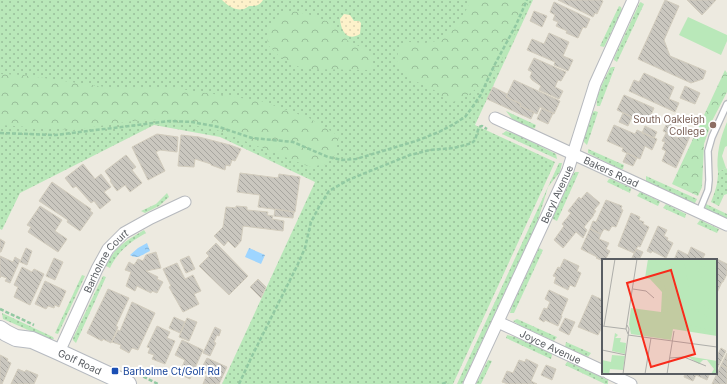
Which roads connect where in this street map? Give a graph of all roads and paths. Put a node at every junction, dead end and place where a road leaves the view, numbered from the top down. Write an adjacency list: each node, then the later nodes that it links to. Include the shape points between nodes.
1 (527, 0): 6 (path, via 480,96 465,117 439,132 356,159 328,157 293,142 252,138 192,122 146,123 55,135)
2 (633, 0): 7 (street, Beryl Avenue, via 595,84)
3 (727, 104): 9 (lane, via 708,152 710,180)
4 (495, 118): 7 (street, Bakers Road)
5 (487, 129): 20 (path, via 479,127 472,143 410,155 348,180 329,191 311,222 298,266)
6 (0, 132)
7 (572, 154): 9 (street, Bakers Road); 12 (street, Beryl Avenue, via 568,170)
8 (185, 202): 16 (street, Barholme Court, via 124,233 108,249)
9 (699, 212): 10 (street, Bakers Road)
10 (727, 225)
11 (0, 310): 15 (path)
12 (498, 322): 17 (street, Joyce Avenue); 23 (street, Beryl Avenue)
13 (0, 325): 15 (street, Golf Road)
14 (0, 329): 15 (street, Golf Road, via 16,338)
15 (36, 334): 16 (street, Golf Road)
16 (59, 352): 19 (street, Golf Road)
17 (602, 371)
18 (610, 374): 24 (street)
19 (128, 384)
20 (239, 384)
21 (442, 384): 22 (path)
22 (448, 384)
23 (469, 384)
24 (631, 384)

